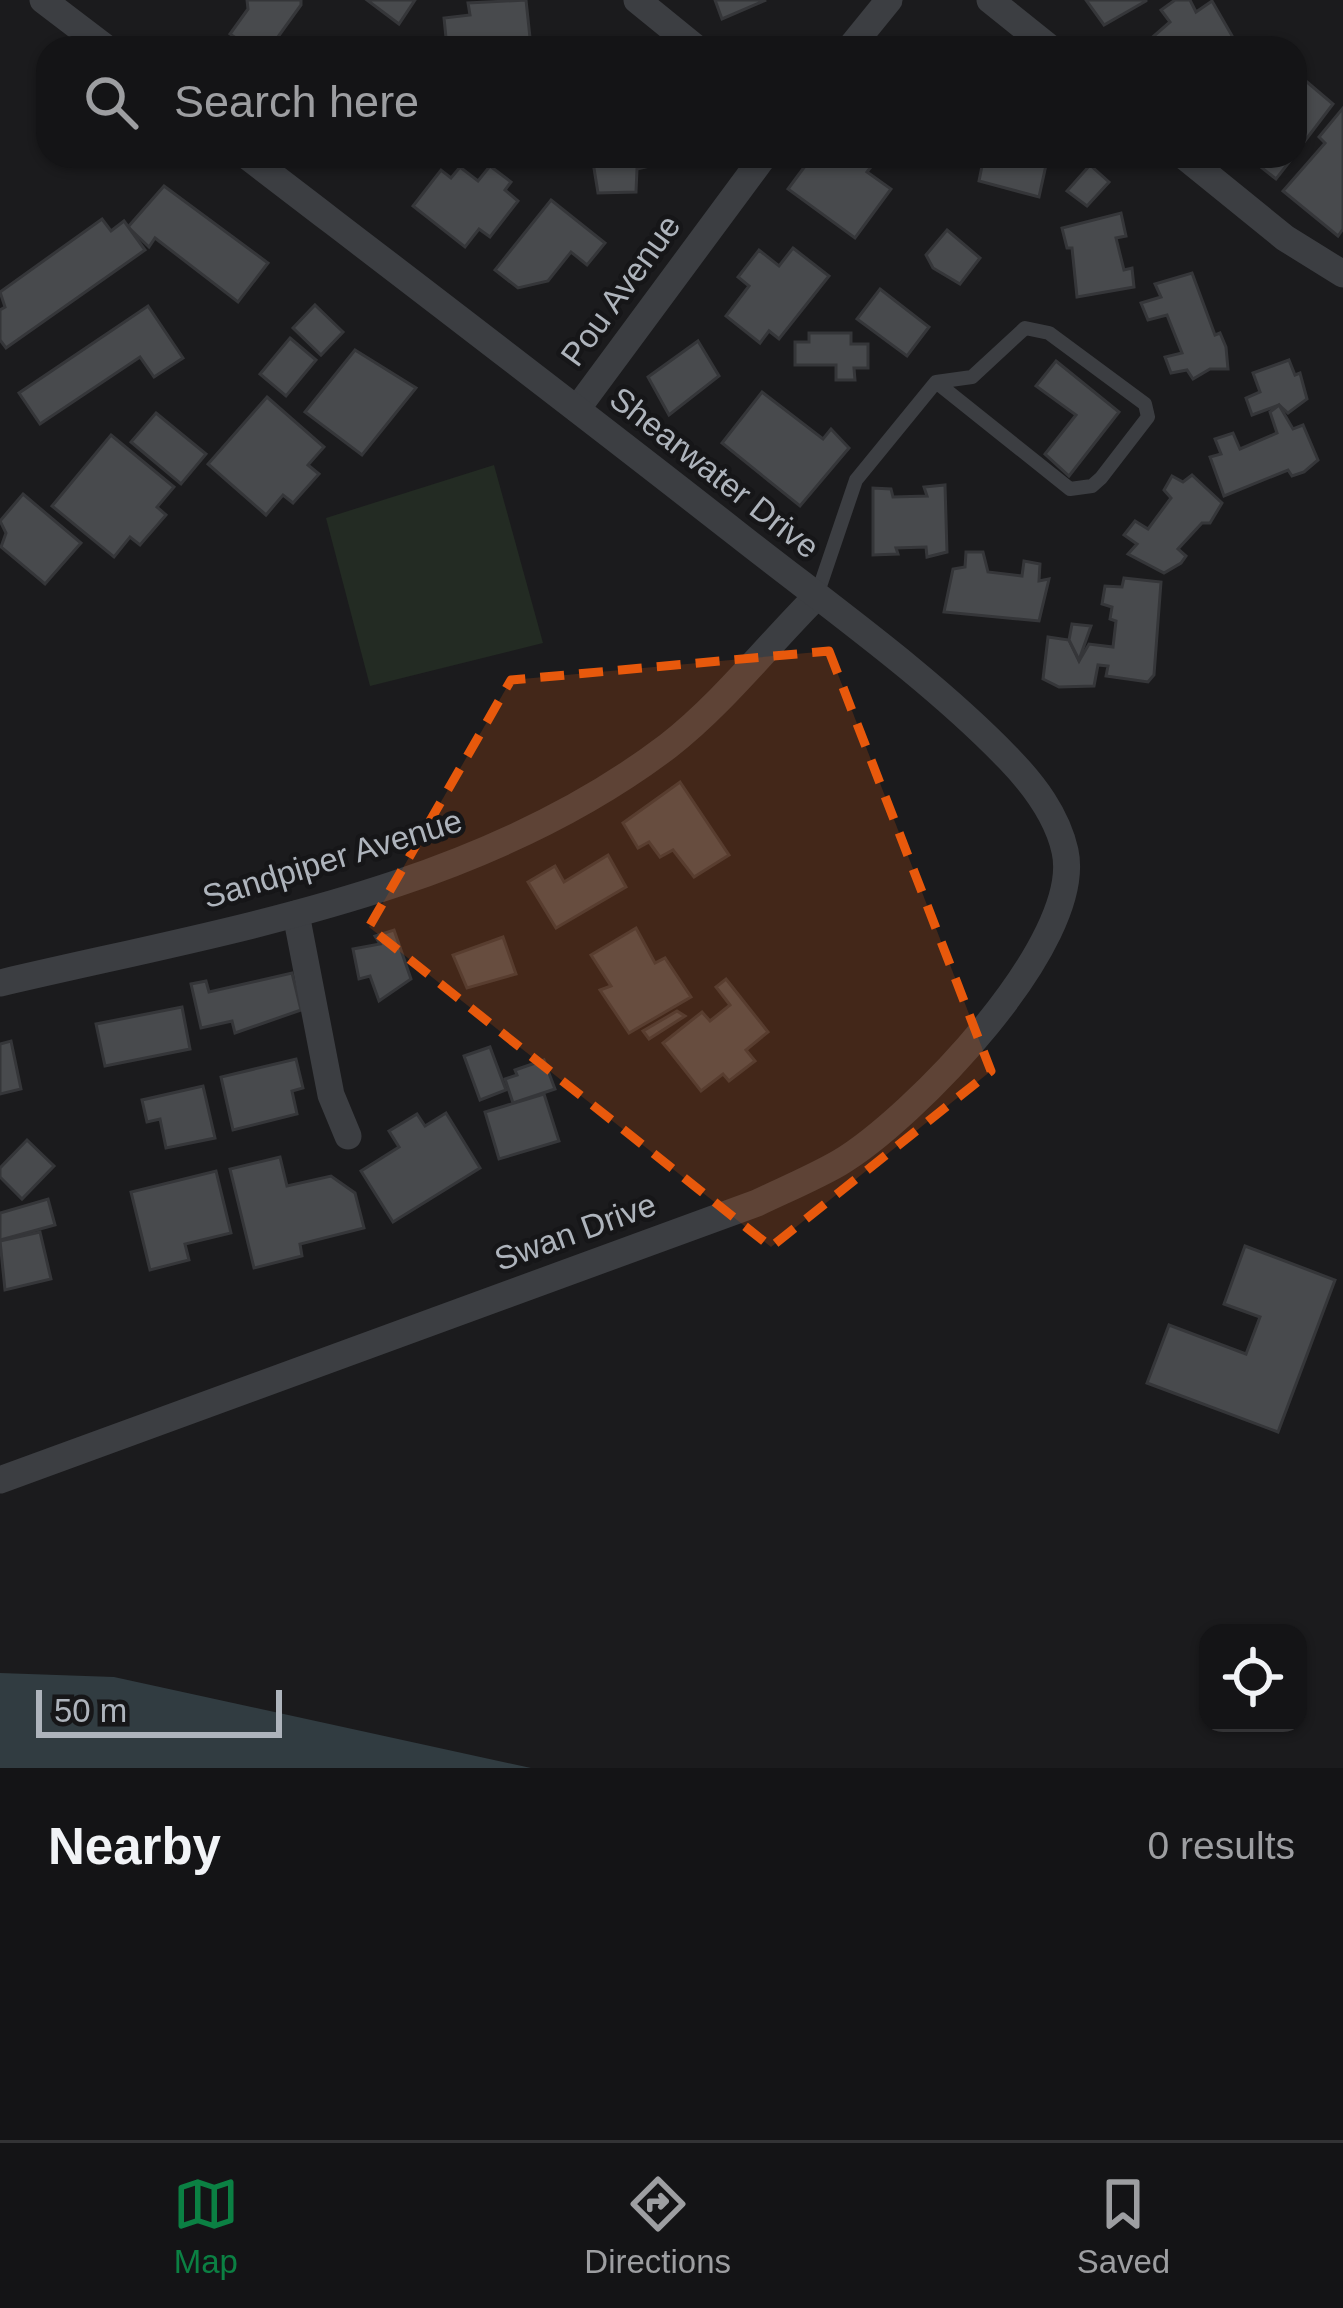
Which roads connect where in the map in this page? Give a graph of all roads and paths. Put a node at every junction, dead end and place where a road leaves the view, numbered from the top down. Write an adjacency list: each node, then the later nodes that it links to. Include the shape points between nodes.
1 (43, 0): 5 (street)
2 (637, 0): 6 (street)
3 (890, 0): 7 (street)
4 (990, 0): 8 (street)
5 (90, 36)
6 (681, 36)
7 (860, 36)
8 (1035, 36)
9 (263, 168): 14 (street, Shearwater Drive)
10 (755, 168): 14 (street, Pou Avenue)
11 (1199, 168): 12 (street)
12 (1343, 274)
13 (936, 382): 13 (lane, via 972,377 1016,335 1036,328 1131,392 1148,417 1101,478 1070,489); 15 (lane, via 856,480)
14 (577, 409): 15 (street, Shearwater Drive)
15 (816, 597): 16 (street, Shearwater Drive, via 989,740 1040,794 1066,857); 17 (street, Sandpiper Avenue, via 669,745 542,825 428,874)
16 (1062, 896): 20 (street, Swan Drive, via 1041,951 997,1011 938,1082 842,1162 757,1203)
17 (296, 914): 18 (street, Sandpiper Avenue); 19 (street, via 331,1094)
18 (0, 983)
19 (348, 1136)
20 (0, 1480)

